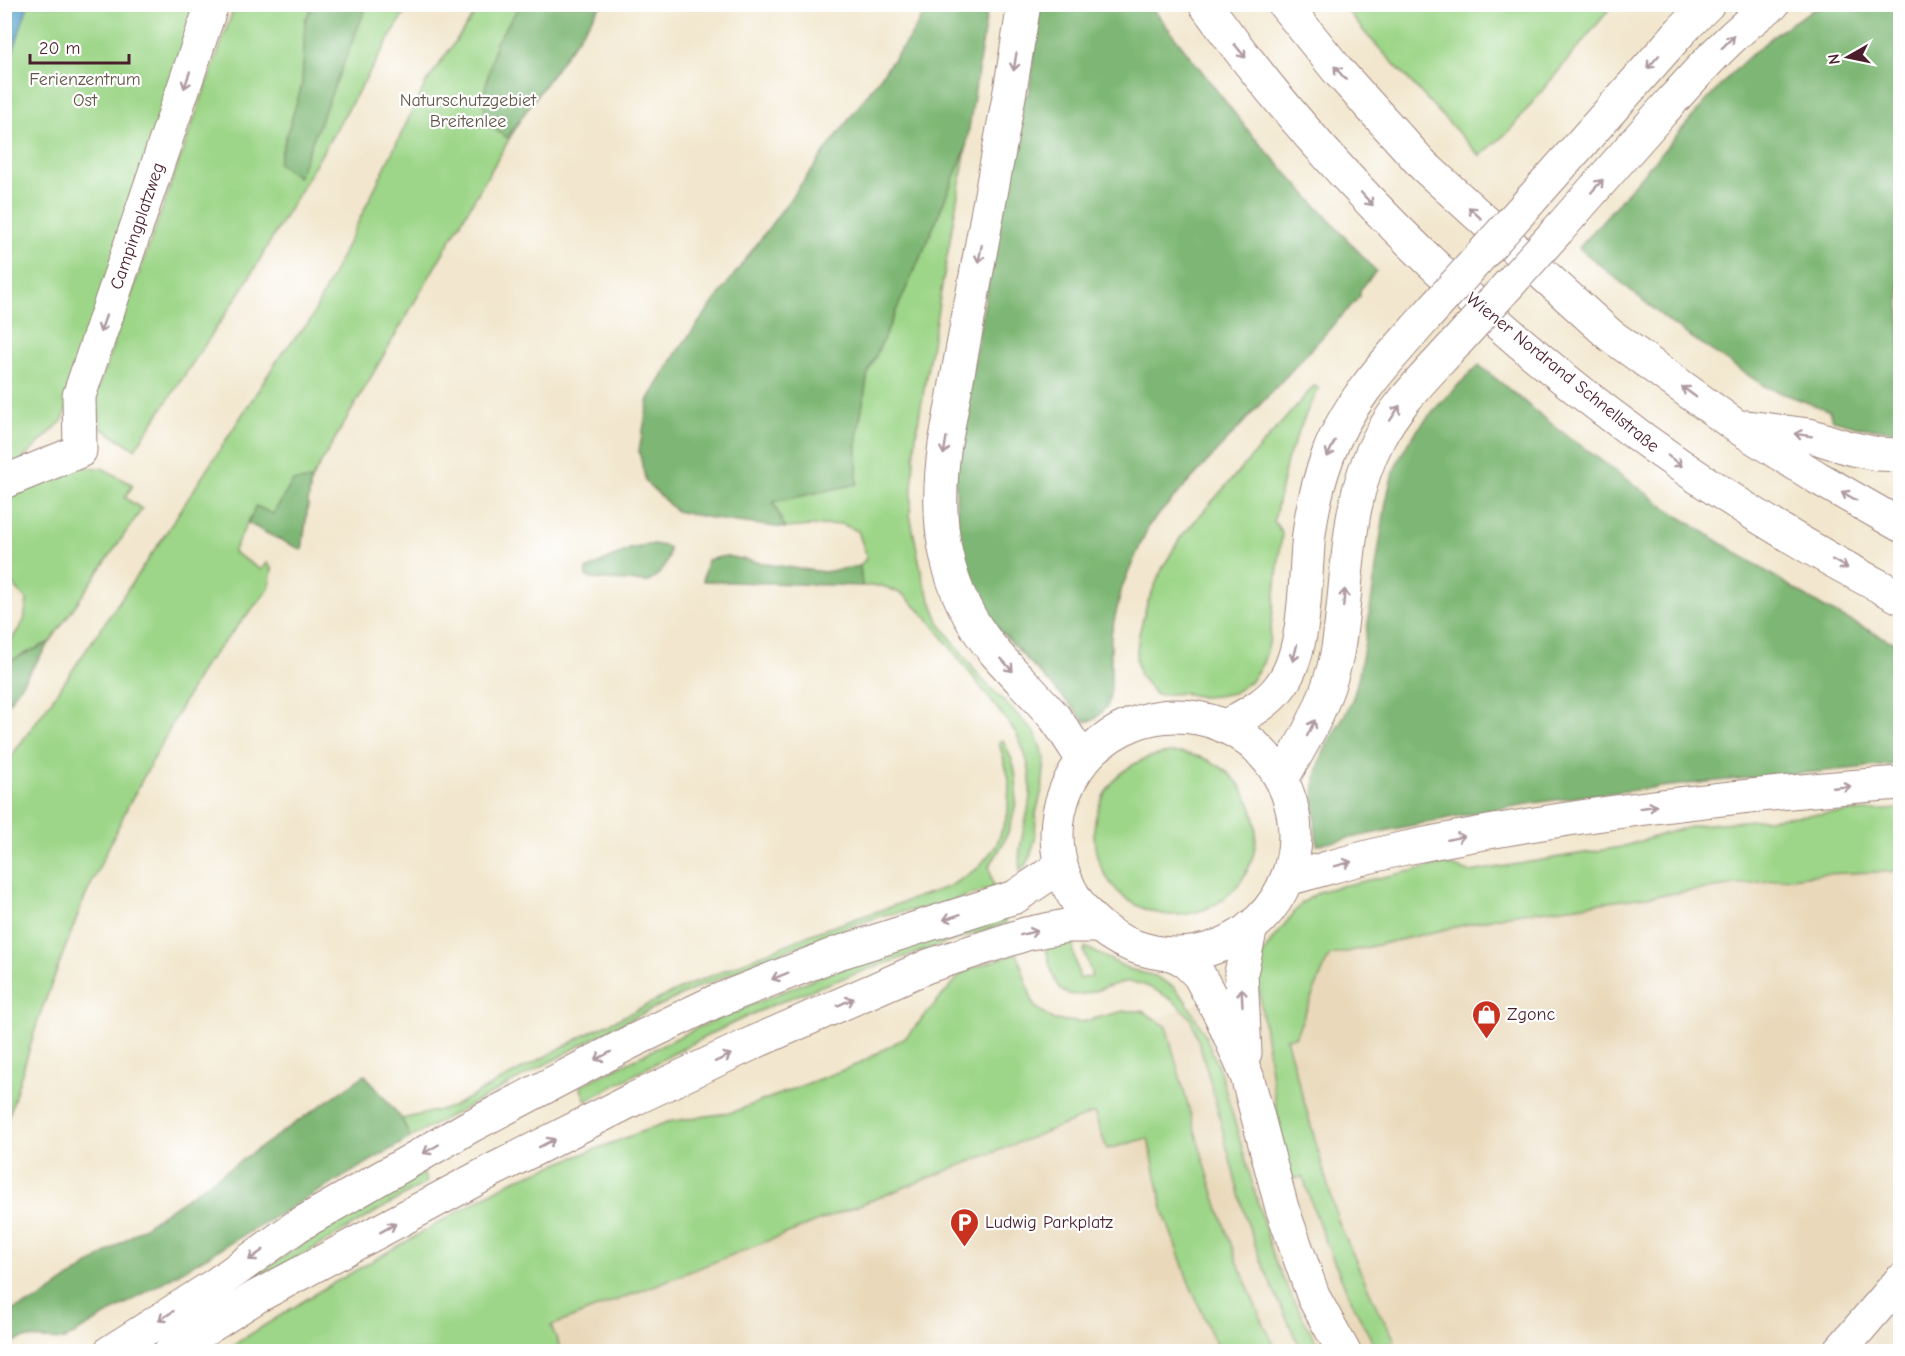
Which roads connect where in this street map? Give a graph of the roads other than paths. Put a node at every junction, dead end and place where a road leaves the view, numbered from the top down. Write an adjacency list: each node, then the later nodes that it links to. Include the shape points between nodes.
1 (212, 4): 9 (main road, Campingplatzweg, one-way to 9, via 79,396 80,451)
2 (1024, 4): 13 (main road, one-way to 13, via 945,444 940,525 951,571 972,619 992,649 1056,719)
3 (1205, 4): 11 (main road, Wiener Nordrand Schnellstraße, one-way to 11, via 1294,118 1381,214 1468,297 1567,380 1685,468 1784,532)
4 (1284, 4): 7 (main road, one-way to 4, via 1610,334 1424,166)
5 (1708, 4): 12 (main road, one-way to 12, bridge, via 1372,377 1327,457 1317,490 1300,633 1289,675 1263,704)
6 (1773, 4): 14 (main road, one-way to 6, bridge, via 1327,689 1336,656 1352,519 1364,472 1378,439 1403,401 1684,87 1731,38)
7 (1736, 426): 8 (main road, one-way to 7, via 1848,448 1809,435); 10 (main road, one-way to 7)
8 (1900, 455)
9 (4, 482)
10 (1900, 525)
11 (1900, 597)
12 (1226, 726): 13 (main road, via 1198,717 1168,715 1139,721 1107,736); 14 (main road, via 1258,748)
13 (1083, 760): 16 (main road, via 1064,792 1056,829)
14 (1282, 779): 17 (main road, via 1294,823 1295,846)
15 (1900, 783): 17 (main road, one-way to 15, via 1398,849 1559,819 1753,795)
16 (1061, 866): 18 (main road, via 1075,898); 23 (main road, one-way to 23, via 1015,897 835,954 714,1002 629,1042 469,1127 297,1226 215,1285)
17 (1287, 879): 19 (main road, via 1270,909)
18 (1098, 926): 20 (main road, via 1133,946); 24 (main road, one-way to 18, via 256,1297 495,1169 754,1042 928,966 1026,934 1066,926)
19 (1251, 927): 20 (main road, via 1210,949); 21 (main road, one-way to 19, via 1241,973)
20 (1174, 955): 21 (main road, via 1199,975)
21 (1247, 1076): 25 (main road, via 1281,1208 1314,1298)
22 (1900, 1281): 26 (main road)
23 (110, 1352)
24 (170, 1352)
25 (1344, 1352)
26 (1839, 1352)

